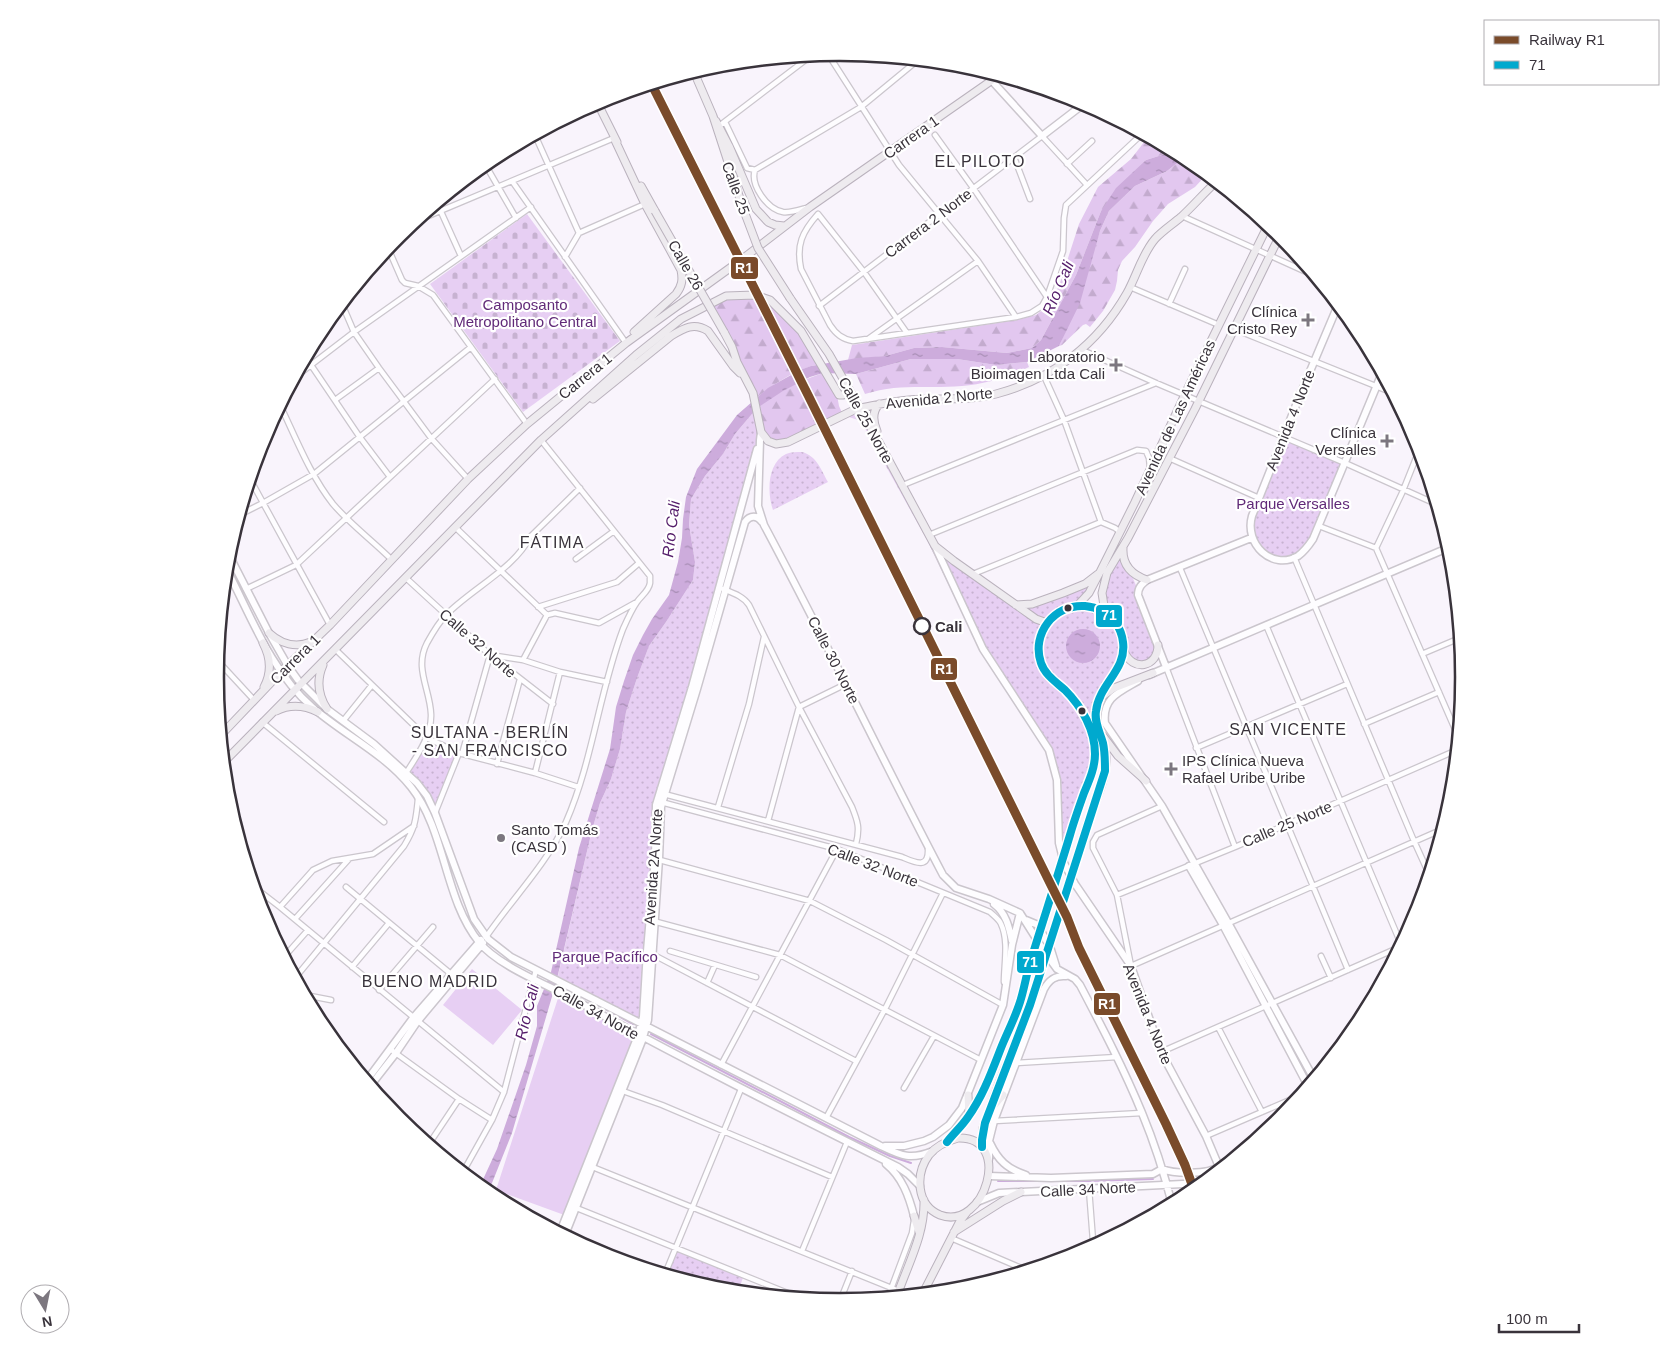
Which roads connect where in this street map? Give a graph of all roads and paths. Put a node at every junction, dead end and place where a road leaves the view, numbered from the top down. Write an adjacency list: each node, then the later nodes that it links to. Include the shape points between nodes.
1 (833, 61): 6 (street)
2 (802, 63): 10 (street)
3 (911, 66): 6 (street)
4 (697, 78): 9 (main road, Calle 25)
5 (992, 81): 12 (main road); 17 (main road, Carrera 1)
6 (861, 107): 17 (street); 21 (street)
7 (1077, 109): 12 (main road, Carrera 2 Norte)
8 (600, 110): 13 (main road, Calle 26)
9 (713, 116): 10 (main road); 53 (main road, Calle 25, bridge, via 758,248)
10 (722, 124): 21 (street, via 747,168); 37 (main road, via 756,209 768,222)
11 (935, 135): 27 (street)
12 (1042, 136): 18 (street, Carrera 2 Norte); 19 (street)
13 (614, 138): 20 (street); 29 (main road); 75 (main road, Calle 26, bridge, via 724,332)
14 (1137, 139): 24 (street)
15 (538, 141): 20 (street)
16 (1092, 141): 19 (street)
17 (890, 152): 31 (main road, Carrera 1); 34 (street)
18 (1014, 157): 27 (street, Carrera 2 Norte); 28 (street)
19 (1067, 164): 24 (street)
20 (550, 165): 23 (street); 39 (street)
21 (756, 170): 31 (street, via 754,180 764,200 777,210 785,212)
22 (489, 171): 26 (street)
23 (512, 181): 26 (street); 30 (street)
24 (1087, 185): 52 (street, via 1066,206 1064,250)
25 (1212, 186): 35 (main road, Avenida 2 Norte)
26 (497, 187): 32 (street); 36 (street)
27 (974, 188): 34 (street, Carrera 2 Norte); 52 (street)
28 (1030, 199)
29 (645, 204): 39 (street); 65 (main road, via 681,270 682,284 676,294)
30 (531, 207): 36 (street); 45 (street)
31 (810, 207): 37 (main road, Carrera 1)
32 (441, 210): 33 (street); 44 (street)
33 (436, 212)
34 (938, 215): 46 (street); 49 (street, Carrera 2 Norte)
35 (1182, 216): 41 (street); 51 (main road, Avenida 2 Norte, via 1155,239)
36 (516, 218): 44 (street)
37 (784, 226): 65 (main road, Carrera 1)
38 (1264, 232): 41 (main road, Avenida de Las Américas)
39 (579, 233): 45 (street)
40 (1276, 243): 42 (main road, Avenida de Las Américas)
41 (1255, 248): 42 (street); 60 (main road, Avenida de Las Américas)
42 (1270, 254): 47 (street); 61 (main road, Avenida de Las Américas)
43 (391, 256): 50 (street, via 405,284)
44 (461, 256): 50 (street)
45 (565, 257): 65 (street)
46 (978, 262): 58 (street); 59 (street)
47 (1300, 268)
48 (1185, 269): 54 (street)
49 (864, 272): 55 (street, Carrera 2 Norte); 55 (street, via 818,214 801,238 799,260 804,278); 59 (street)
50 (418, 286): 62 (street); 66 (street, via 433,295)
51 (1130, 288): 54 (street); 67 (main road, Avenida 2 Norte, via 1111,318)
52 (1047, 297): 58 (street, via 1042,306 1031,313)
53 (790, 298): 79 (main road, Calle 25 Norte)
54 (1169, 304): 60 (street)
55 (819, 306): 64 (street, via 835,333 842,338 853,341)
56 (345, 311): 62 (street)
57 (1335, 312): 68 (main road, Avenida 4 Norte)
58 (1016, 316): 63 (street)
59 (896, 318): 63 (street); 64 (street)
60 (1219, 325): 81 (main road, Avenida de Las Américas)
61 (1234, 329): 68 (street); 83 (main road, Avenida de Las Américas)
62 (354, 332): 70 (street); 71 (street)
63 (907, 333): 64 (street)
64 (866, 339)
65 (626, 343): 90 (main road, Carrera 1)
66 (471, 347): 74 (street); 84 (street)
67 (1082, 350): 73 (main road, Avenida 2 Norte); 77 (street)
68 (1314, 361): 78 (street); 93 (main road, Avenida 4 Norte)
69 (310, 363): 70 (street)
70 (311, 366): 72 (street); 82 (street)
71 (379, 368): 82 (street); 84 (street)
72 (306, 370)
73 (1044, 376): 85 (main road, Avenida 2 Norte, via 981,396); 89 (street)
74 (495, 379): 90 (street); 94 (street)
75 (747, 380): 88 (main road, via 708,331 689,326 671,336); 92 (main road, Calle 26, via 753,393)
76 (1379, 380): 78 (main road)
77 (1156, 383): 81 (street); 89 (street)
78 (1376, 387): 80 (street); 99 (main road)
79 (850, 390): 86 (main road, Calle 25 Norte); 88 (main road, Carrera 1, via 839,394 801,331 770,300 761,296 726,296 680,319)
80 (1384, 390)
81 (1185, 395): 83 (street); 100 (main road, Avenida de Las Américas)
82 (335, 400): 91 (street)
83 (1199, 400): 93 (street); 97 (main road, Avenida de Las Américas)
84 (403, 401): 91 (street); 94 (street)
85 (879, 404): 86 (main road, Avenida 2 Norte); 96 (main road, via 874,418)
86 (860, 408): 92 (main road, Avenida 2 Norte, via 783,443 776,444); 96 (main road, Calle 25 Norte)
87 (284, 412): 102 (street)
88 (565, 418): 95 (main road, Carrera 1)
89 (1064, 420): 101 (street); 105 (street)
90 (527, 424): 104 (main road, Carrera 1)
91 (359, 436): 102 (street); 103 (street)
92 (761, 436): 115 (main road, Calle 30 Norte, via 758,506); 141 (main road, Avenida 2A Norte)
93 (1283, 437): 99 (street); 109 (main road, Avenida 4 Norte)
94 (431, 438): 103 (street); 104 (street)
95 (541, 440): 107 (street); 117 (main road, Carrera 1)
96 (880, 444): 105 (main road, Calle 25 Norte)
97 (1169, 458): 109 (street); 123 (main road, Avenida de Las Américas)
98 (1415, 459): 108 (street)
99 (1345, 462): 108 (street); 116 (main road)
100 (1150, 470): 101 (street, via 1148,455 1140,450); 119 (main road, Avenida de Las Américas)
101 (1084, 472): 114 (street); 120 (street)
102 (314, 474): 111 (street); 113 (street, via 332,503)
103 (390, 477): 113 (street)
104 (468, 479): 128 (main road, Carrera 1)
105 (902, 485): 120 (main road, Calle 25 Norte)
106 (254, 486): 111 (street)
107 (580, 488): 118 (street); 133 (street)
108 (1403, 489): 110 (street); 124 (street)
109 (1259, 498): 121 (main road, Avenida 4 Norte, via 1250,523)
110 (1429, 501)
111 (263, 503): 112 (street); 130 (street)
112 (247, 511)
113 (347, 518): 128 (street); 130 (street)
114 (1101, 522): 119 (street); 136 (street)
115 (764, 525): 141 (main road, Avenida 2A Norte, via 756,517 745,522); 175 (main road, Calle 30 Norte)
116 (1319, 526): 124 (street); 126 (main road, via 1307,548)
117 (455, 527): 133 (street); 137 (main road, Carrera 1)
118 (614, 531): 127 (street); 129 (street)
119 (1120, 532): 134 (main road, Avenida de Las Américas)
120 (929, 535): 122 (main road, Calle 25 Norte)
121 (1251, 538): 126 (main road, via 1265,555 1279,559); 132 (main road)
122 (935, 546): 136 (main road, Calle 25 Norte); 229 (main road, Calle 25 Norte, via 984,649 1049,750 1057,780 1059,843)
123 (1123, 546): 139 (main road, via 1128,569); 147 (main road, Avenida de Las Américas, via 1105,580 1102,601)
124 (1376, 548): 135 (street)
125 (1442, 551): 135 (main road)
126 (1294, 558): 144 (street)
127 (576, 559)
128 (392, 560): 151 (main road, Carrera 1)
129 (639, 563): 142 (street, via 650,576 650,583); 146 (street, via 617,582)
130 (296, 565): 140 (street); 151 (street)
131 (234, 566): 140 (main road, Calle 34 Norte)
132 (1180, 568): 139 (main road); 159 (street)
133 (500, 570): 146 (street); 148 (street)
134 (1100, 572): 143 (main road, via 1085,584 1063,593 1032,604); 145 (main road, Avenida de Las Américas, via 1089,593)
135 (1387, 573): 144 (main road); 162 (street)
136 (972, 574): 143 (main road, Calle 25 Norte)
137 (406, 578): 148 (street, Calle 32 Norte); 160 (main road, Carrera 1)
138 (232, 580): 157 (main road, Calle 34 Norte)
139 (1147, 580): 158 (main road, via 1138,590 1139,600)
140 (246, 589): 153 (main road, Calle 34 Norte)
141 (723, 589): 154 (street, via 746,600); 206 (main road, Avenida 2A Norte)
142 (636, 603): 149 (street, via 599,623 555,613); 173 (street, via 624,628)
143 (1016, 605): 150 (main road, Calle 25 Norte)
144 (1313, 605): 152 (main road); 176 (street)
145 (1077, 606): 147 (main road); 150 (main road, via 1059,612)
146 (538, 607): 149 (street)
147 (1105, 612): 161 (main road, via 1122,633)
148 (445, 615): 163 (street, Calle 32 Norte); 195 (street, via 422,658 422,674 432,716)
149 (547, 616): 165 (street)
150 (1047, 623): 306 (main road, bridge, via 1038,644 1041,665 1078,706 1092,730 1096,757 1020,1002 987,1083)
151 (330, 625): 155 (main road, Carrera 1)
152 (1266, 625): 159 (main road); 183 (street)
153 (269, 633): 155 (main road, via 289,644 302,645); 166 (main road, Calle 34 Norte)
154 (764, 637): 184 (street); 211 (street, via 749,704)
155 (314, 640): 166 (main road, Carrera 1)
156 (1454, 640): 162 (street)
157 (263, 643): 169 (main road, Calle 34 Norte); 180 (main road, via 270,672)
158 (1158, 646): 161 (main road, via 1154,659 1141,665 1130,661); 168 (main road)
159 (1213, 647): 168 (main road); 192 (street)
160 (335, 649): 164 (main road, Carrera 1); 177 (street)
161 (1124, 649): 181 (main road, via 1121,664)
162 (1422, 654): 179 (street)
163 (490, 655): 165 (street); 172 (street, Calle 32 Norte); 198 (street)
164 (328, 657): 174 (main road, Carrera 1); 185 (main road, via 318,684)
165 (523, 660): 170 (street)
166 (288, 666): 169 (main road, Carrera 1); 174 (main road, Calle 34 Norte)
167 (224, 667): 180 (street)
168 (1166, 668): 171 (main road); 196 (street)
169 (281, 672): 178 (main road, Calle 34 Norte); 180 (main road, Carrera 1)
170 (560, 672): 173 (street); 182 (street)
171 (1153, 673): 181 (main road, via 1114,688); 203 (main road, via 1115,695 1104,715 1111,733)
172 (520, 679): 182 (street, Calle 32 Norte); 200 (street)
173 (607, 682): 205 (street)
174 (302, 684): 178 (main road, Carrera 1); 185 (main road, Calle 34 Norte)
175 (846, 684): 184 (street); 223 (main road, Calle 30 Norte)
176 (1347, 684): 183 (street); 190 (street)
177 (372, 685): 188 (street); 195 (street)
178 (295, 690): 186 (main road, Calle 34 Norte); 187 (main road, Carrera 1)
179 (1439, 692): 190 (street); 191 (street)
180 (256, 698): 194 (main road, Carrera 1)
181 (1098, 700): 193 (main road, via 1095,715)
182 (553, 704): 202 (street)
183 (1300, 705): 192 (street); 209 (street)
184 (799, 707): 213 (street); 221 (street, via 858,820)
185 (327, 709): 188 (main road, Calle 34 Norte)
186 (318, 712): 187 (main road, via 295,706 277,710); 207 (main road, Calle 34 Norte, via 369,748 403,778)
187 (269, 716): 189 (main road, Carrera 1)
188 (343, 720): 201 (main road, Calle 34 Norte)
189 (262, 722): 199 (main road, Carrera 1); 214 (street)
190 (1364, 724): 204 (street)
191 (1453, 725)
192 (1246, 726): 196 (street); 215 (street)
193 (1098, 727): 203 (main road, via 1118,756); 303 (main road, bridge, via 1106,757 1105,771 1030,1005)
194 (226, 729)
195 (427, 738): 198 (street); 201 (street)
196 (1196, 748): 222 (street)
197 (1450, 753): 204 (street, Calle 25 Norte)
198 (461, 754): 200 (street); 212 (street)
199 (229, 757)
200 (497, 764): 202 (street)
201 (406, 773): 212 (main road, Calle 34 Norte, via 427,796)
202 (536, 773): 205 (street)
203 (1146, 781): 210 (main road)
204 (1388, 781): 209 (street, Calle 25 Norte); 220 (street)
205 (578, 787): 247 (street, via 553,847)
206 (663, 793): 208 (main road, Avenida 2A Norte); 211 (street, Calle 32 Norte)
207 (418, 798): 216 (street); 219 (main road, Calle 34 Norte)
208 (660, 802): 224 (street, Calle 32 Norte); 226 (main road, Avenida 2A Norte)
209 (1340, 802): 215 (street, Calle 25 Norte); 227 (street)
210 (1162, 806): 228 (main road); 235 (street, via 1097,835 1093,842)
211 (718, 807): 213 (street, Calle 32 Norte)
212 (436, 813): 217 (main road, Calle 34 Norte)
213 (768, 821): 221 (street, Calle 32 Norte)
214 (384, 822)
215 (1287, 824): 222 (street, Calle 25 Norte); 232 (street)
216 (415, 825): 225 (street, via 373,854); 236 (street, via 404,846)
217 (442, 832): 219 (main road); 247 (main road, Calle 34 Norte, via 474,919)
218 (1435, 832): 220 (street)
219 (435, 834): 250 (main road, Calle 34 Norte, via 468,927)
220 (1414, 841): 227 (street); 230 (street)
221 (856, 844): 223 (street, Calle 32 Norte, via 920,863 928,858)
222 (1235, 846): 228 (street, Calle 25 Norte)
223 (928, 848): 237 (main road, Calle 30 Norte, via 956,888)
224 (837, 850): 233 (street, Calle 32 Norte); 238 (street)
225 (349, 859): 239 (street, via 332,861 313,870); 241 (street)
226 (657, 859): 238 (street); 242 (main road, Avenida 2A Norte)
227 (1367, 863): 232 (street); 248 (street)
228 (1192, 865): 235 (street, Calle 25 Norte); 244 (main road)
229 (1066, 866): 261 (main road, Avenida 4 Norte)
230 (1425, 866)
231 (346, 887): 236 (street)
232 (1313, 887): 244 (street); 263 (street)
233 (943, 893): 258 (street); 275 (street, Calle 32 Norte, via 990,912 1000,921 1005,949)
234 (264, 894): 239 (street)
235 (1117, 896): 261 (street)
236 (361, 899): 243 (street); 249 (street)
237 (988, 899): 240 (main road); 251 (main road, via 1005,916)
238 (810, 901): 257 (street); 258 (street)
239 (280, 907): 241 (street)
240 (1020, 913): 251 (main road); 268 (main road, via 1057,969)
241 (295, 920): 246 (street)
242 (652, 921): 256 (main road, Avenida 2A Norte); 257 (street)
243 (389, 922): 252 (street); 262 (street)
244 (1226, 924): 261 (street); 276 (main road)
245 (433, 927): 252 (street)
246 (308, 930): 249 (street); 255 (street)
247 (486, 937): 250 (main road); 264 (main road, Calle 34 Norte, via 511,957)
248 (1397, 937)
249 (323, 943): 262 (street); 265 (street)
250 (480, 944): 266 (main road); 270 (main road, Calle 34 Norte, via 506,964); 279 (main road)
251 (1012, 945): 275 (main road)
252 (417, 946): 266 (street); 272 (street)
253 (1391, 950): 263 (street)
254 (670, 951): 260 (street)
255 (289, 952)
256 (650, 953): 271 (street); 280 (main road, Avenida 2A Norte)
257 (780, 955): 277 (street); 278 (street)
258 (911, 955): 275 (street); 278 (street)
259 (1321, 956): 269 (street)
260 (715, 965): 267 (street); 271 (street)
261 (1131, 966): 285 (main road, Avenida 4 Norte)
262 (352, 967): 272 (street)
263 (1348, 970): 269 (street)
264 (538, 971): 270 (street); 280 (main road, Calle 34 Norte)
265 (300, 973)
266 (451, 974): 279 (main road)
267 (756, 976)
268 (1070, 976): 286 (main road, via 1080,985); 289 (main road, via 1060,976 1048,982)
269 (1331, 978): 276 (street)
270 (536, 980): 282 (main road, Calle 34 Norte); 298 (street)
271 (707, 983): 277 (street)
272 (379, 990): 279 (street)
273 (314, 997): 274 (street)
274 (331, 1000)
275 (1003, 1005): 287 (main road)
276 (1269, 1005): 281 (street); 291 (main road); 294 (main road)
277 (753, 1007): 288 (street); 290 (street)
278 (885, 1009): 283 (street); 288 (street)
279 (415, 1020): 284 (main road); 298 (street)
280 (644, 1024): 282 (main road, Avenida 2A Norte); 290 (main road, Calle 34 Norte)
281 (1218, 1027): 285 (street); 304 (street)
282 (640, 1036): 296 (main road, Avenida 2A Norte); 297 (main road, Calle 34 Norte)
283 (934, 1036): 287 (street); 295 (street)
284 (393, 1051): 292 (main road); 293 (main road); 301 (street)
285 (1161, 1052): 311 (main road, Avenida 4 Norte)
286 (1117, 1058): 289 (street); 305 (main road)
287 (981, 1060): 299 (main road)
288 (856, 1061): 307 (street)
289 (1016, 1063): 300 (main road)
290 (721, 1065): 307 (main road, Calle 34 Norte)
291 (1310, 1073)
292 (370, 1075)
293 (374, 1080)
294 (1305, 1080)
295 (904, 1088)
296 (619, 1089): 310 (street); 322 (main road, Avenida 2A Norte)
297 (741, 1089): 310 (street); 314 (main road, Calle 34 Norte)
298 (504, 1092): 308 (street)
299 (968, 1095): 306 (main road); 316 (main road, via 954,1119 933,1137 904,1146)
300 (1003, 1095): 303 (main road); 309 (main road)
301 (460, 1099): 308 (street); 312 (street)
302 (1284, 1103): 304 (street)
303 (989, 1112): 317 (main road, via 983,1128)
304 (1262, 1112): 311 (street)
305 (1142, 1113): 309 (street); 324 (main road)
306 (968, 1116): 315 (main road)
307 (826, 1118): 316 (main road, Calle 34 Norte)
308 (492, 1120): 323 (street)
309 (994, 1121): 313 (main road)
310 (723, 1130): 327 (street); 338 (street)
311 (1206, 1136): 321 (main road, Avenida 4 Norte)
312 (433, 1139)
313 (989, 1141): 320 (main road); 328 (main road, via 1005,1165)
314 (847, 1142): 319 (main road, Calle 34 Norte); 327 (street)
315 (947, 1142): 317 (main road, via 966,1138); 318 (main road)
316 (879, 1145): 318 (main road, Calle 34 Norte, via 913,1157)
317 (982, 1147): 320 (main road)
318 (933, 1151): 331 (main road, via 921,1172)
319 (879, 1158): 331 (main road, Calle 34 Norte, via 908,1174); 340 (main road, via 903,1184)
320 (988, 1160): 326 (main road)
321 (1218, 1163)
322 (589, 1165): 337 (main road, Avenida 2A Norte); 338 (street)
323 (466, 1167)
324 (1162, 1169): 325 (main road, Calle 34 Norte, via 1174,1172); 328 (main road, Calle 34 Norte, via 1153,1174); 330 (main road)
325 (1208, 1170)
326 (988, 1176): 328 (main road, Calle 34 Norte); 336 (main road, via 986,1187)
327 (832, 1177): 347 (street)
328 (1034, 1178)
329 (1189, 1184): 330 (main road, Calle 34 Norte)
330 (1167, 1185): 332 (main road, Calle 34 Norte); 334 (main road)
331 (920, 1186): 335 (main road)
332 (1089, 1190): 333 (main road, Calle 34 Norte); 345 (street)
333 (1021, 1192): 336 (main road, Calle 34 Norte, via 999,1193); 344 (main road)
334 (1170, 1196)
335 (924, 1199): 339 (main road, via 933,1211 941,1215 960,1215); 343 (main road)
336 (976, 1203): 339 (main road)
337 (573, 1207): 341 (main road, Avenida 2A Norte); 342 (main road, Avenida 2A Norte); 346 (street)
338 (692, 1207): 346 (street); 347 (street)
339 (968, 1211): 344 (main road)
340 (914, 1216): 343 (main road); 353 (street)
341 (563, 1227)
342 (567, 1229)
343 (919, 1235): 354 (main road)
344 (952, 1235): 348 (street); 351 (main road)
345 (1093, 1238)
346 (676, 1248): 349 (street); 352 (street)
347 (802, 1251): 350 (street)
348 (1018, 1266)
349 (668, 1268)
350 (852, 1271): 355 (street); 356 (street)
351 (926, 1286)
352 (777, 1289)
353 (897, 1289)
354 (897, 1289)
355 (891, 1290)
356 (844, 1293)

